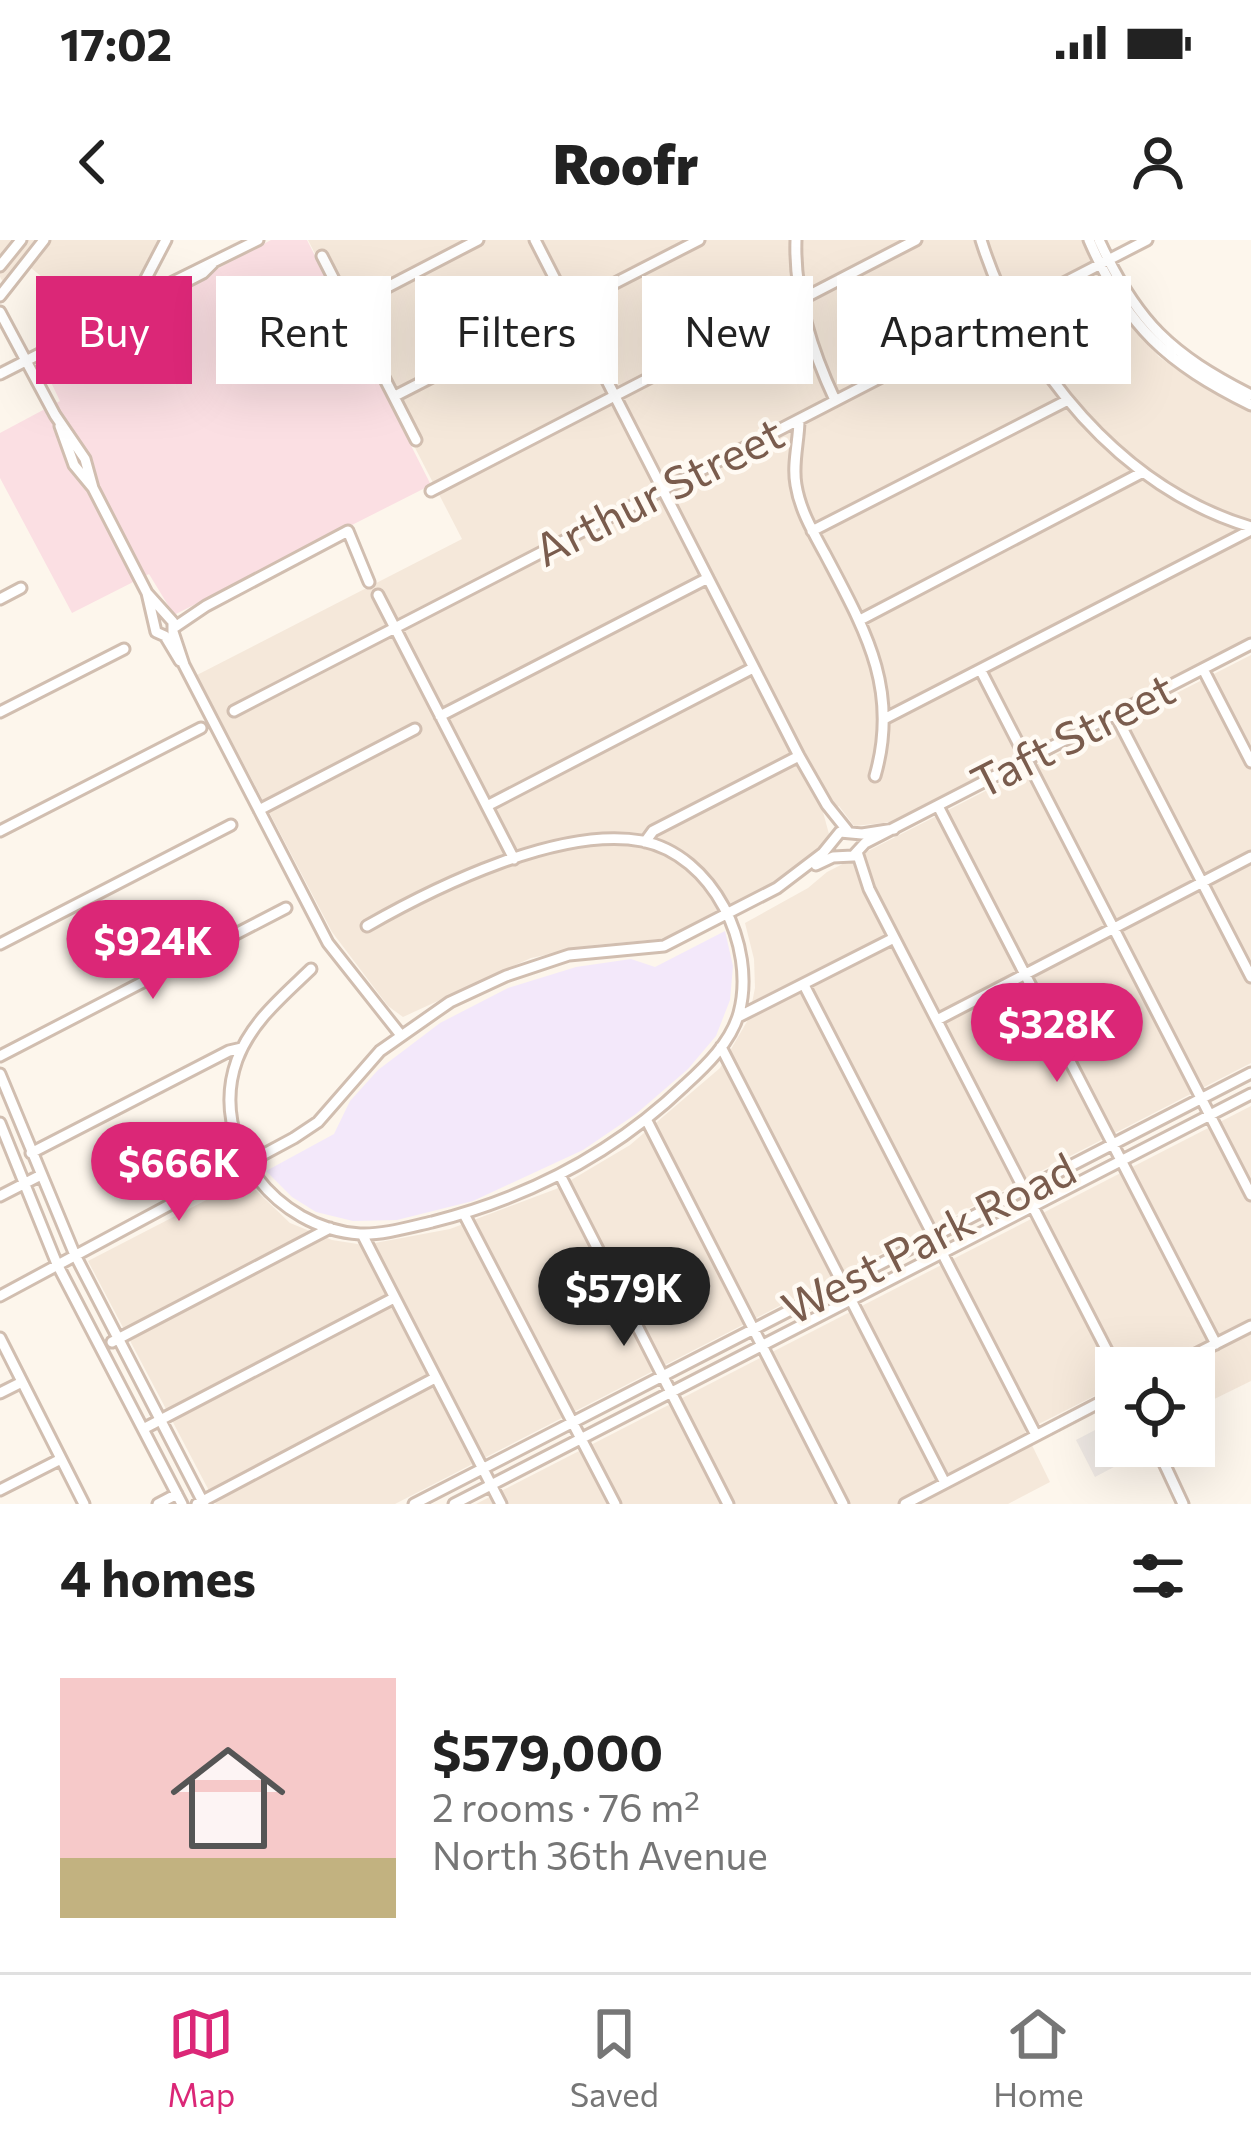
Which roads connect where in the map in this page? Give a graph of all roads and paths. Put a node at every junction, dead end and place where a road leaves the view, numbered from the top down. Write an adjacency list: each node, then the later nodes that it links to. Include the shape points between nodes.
1 (21, 240): 17 (street)
2 (44, 240): 29 (street)
3 (166, 240): 18 (street)
4 (258, 240): 15 (street)
5 (478, 240): 27 (street)
6 (535, 240): 21 (street)
7 (699, 240): 26 (street)
8 (796, 240): 22 (street)
9 (916, 240): 28 (street)
10 (981, 240): 23 (street)
11 (1089, 240): 16 (street)
12 (1099, 240): 16 (street)
13 (1147, 240): 16 (street, Arthur Street)
14 (322, 256): 20 (street)
15 (214, 263): 19 (street); 25 (street)
16 (1104, 263): 24 (street, Arthur Street); 42 (street, via 1166,342); 46 (street, via 1121,301 1160,350)
17 (0, 266)
18 (147, 276)
19 (186, 276)
20 (333, 276)
21 (554, 276)
22 (799, 276)
23 (996, 276)
24 (1078, 276)
25 (192, 279)
26 (618, 283)
27 (391, 285)
28 (813, 294)
29 (0, 296)
30 (0, 312): 33 (street)
31 (813, 343): 44 (street)
32 (36, 356): 33 (street)
33 (26, 361): 34 (street); 60 (street)
34 (0, 374)
35 (642, 381): 41 (street)
36 (388, 384): 43 (street)
37 (418, 384): 43 (street)
38 (609, 384): 41 (street)
39 (867, 384): 44 (street, Arthur Street)
40 (1058, 384): 45 (street)
41 (615, 395): 50 (street); 51 (street)
42 (1251, 395)
43 (394, 396): 48 (street)
44 (836, 400): 47 (street, Arthur Street)
45 (1068, 400): 49 (street); 53 (street)
46 (1251, 405)
47 (799, 420): 50 (street, Arthur Street); 53 (street, via 795,484)
48 (416, 440)
49 (1143, 472): 52 (street, via 1193,507); 59 (street)
50 (663, 490): 54 (street); 61 (street, Arthur Street)
51 (431, 491)
52 (1251, 529): 66 (street)
53 (812, 531): 59 (street)
54 (708, 578): 64 (street); 70 (street)
55 (369, 581): 60 (street, via 348,531)
56 (21, 588): 58 (street)
57 (378, 595): 61 (street)
58 (0, 599)
59 (860, 620): 71 (street)
60 (168, 626): 81 (street)
61 (394, 628): 67 (street, Arthur Street); 70 (street)
62 (1251, 644): 65 (street, Taft Street)
63 (124, 649): 68 (street)
64 (753, 668): 74 (street); 78 (street)
65 (1203, 669): 69 (street, Taft Street); 76 (street)
66 (981, 671): 71 (street); 75 (street)
67 (234, 711)
68 (0, 712)
69 (1115, 714): 75 (street, Taft Street); 93 (street)
70 (440, 716): 78 (street)
71 (886, 718): 77 (street)
72 (200, 728): 84 (street)
73 (416, 729): 81 (street)
74 (799, 756): 79 (street); 87 (street)
75 (1026, 760): 80 (street, Taft Street); 98 (street)
76 (1251, 762)
77 (874, 776)
78 (487, 806): 91 (street)
79 (827, 806): 85 (street); 86 (street)
80 (938, 806): 83 (street, Taft Street); 102 (street)
81 (259, 810): 109 (street, via 328,943)
82 (231, 825): 100 (street)
83 (895, 829): 85 (street, Taft Street); 88 (street, Taft Street)
84 (0, 831)
85 (852, 832): 86 (street, Taft Street); 88 (street)
86 (834, 840): 89 (street); 92 (street)
87 (645, 842): 91 (street, via 600,841); 96 (street, via 705,879)
88 (859, 849): 89 (street, Taft Street); 94 (street)
89 (842, 857): 92 (street); 94 (street)
90 (1251, 857): 93 (street)
91 (514, 859): 97 (street)
92 (799, 873): 96 (street)
93 (1202, 882): 98 (street); 103 (street)
94 (869, 889): 99 (street)
95 (286, 908): 112 (street)
96 (729, 914): 105 (street); 109 (street, via 652,950 586,952 506,976)
97 (367, 926)
98 (1113, 929): 102 (street); 117 (street)
99 (895, 938): 104 (street); 108 (street)
100 (0, 944)
101 (311, 969): 111 (street)
102 (1024, 974): 108 (street); 121 (street)
103 (1251, 977)
104 (804, 986): 106 (street); 136 (street)
105 (743, 991): 106 (street); 107 (street)
106 (760, 1007): 107 (street)
107 (738, 1017): 110 (street)
108 (937, 1020): 129 (street)
109 (400, 1034): 125 (street, via 318,1122)
110 (721, 1046): 119 (street); 140 (street)
111 (242, 1048): 122 (street); 125 (street, via 232,1106)
112 (0, 1056)
113 (1251, 1073): 117 (street, West Park Road)
114 (0, 1074): 116 (street)
115 (1251, 1094): 118 (street, West Park Road)
116 (4, 1096): 122 (street)
117 (1201, 1100): 118 (street); 121 (street, West Park Road)
118 (1209, 1115): 124 (street, West Park Road); 131 (street)
119 (646, 1119): 127 (street); 145 (street)
120 (0, 1123): 123 (street)
121 (1114, 1145): 124 (street); 129 (street, West Park Road)
122 (32, 1153): 123 (street); 126 (street)
123 (15, 1160): 128 (street)
124 (1122, 1161): 132 (street, West Park Road); 148 (street)
125 (246, 1163): 134 (street, via 278,1201); 138 (street)
126 (41, 1175): 128 (street); 138 (street)
127 (560, 1175): 133 (street); 153 (street)
128 (25, 1184): 130 (street); 139 (street)
129 (1024, 1190): 132 (street); 136 (street, West Park Road)
130 (0, 1196)
131 (1251, 1196)
132 (1033, 1207): 137 (street, West Park Road); 150 (street)
133 (464, 1214): 135 (street); 160 (street)
134 (330, 1228): 135 (street); 147 (street)
135 (362, 1234): 142 (street)
136 (934, 1236): 137 (street); 140 (street, West Park Road)
137 (943, 1252): 143 (street, West Park Road); 162 (street)
138 (75, 1255): 139 (street); 147 (street)
139 (57, 1264): 141 (street); 152 (street)
140 (844, 1282): 143 (street); 145 (street, West Park Road)
141 (0, 1296)
142 (394, 1298): 154 (street); 159 (street)
143 (853, 1299): 149 (street, West Park Road); 167 (street)
144 (1251, 1326): 148 (street)
145 (753, 1330): 149 (street); 153 (street, West Park Road)
146 (0, 1338): 155 (street)
147 (117, 1340): 152 (street); 159 (street)
148 (1216, 1344): 151 (street)
149 (762, 1346): 156 (street, West Park Road); 179 (street)
150 (1105, 1347)
151 (1210, 1347)
152 (101, 1348): 161 (street)
153 (663, 1376): 156 (street); 160 (street, West Park Road)
154 (435, 1378): 166 (street); 171 (street)
155 (22, 1382): 157 (street); 164 (street)
156 (672, 1392): 163 (street, West Park Road); 178 (street)
157 (0, 1394)
158 (1095, 1405): 162 (street)
159 (159, 1420): 161 (street); 171 (street)
160 (573, 1423): 163 (street); 166 (street, West Park Road)
161 (143, 1429): 170 (street)
162 (1036, 1436): 167 (street)
163 (581, 1438): 168 (street, West Park Road); 177 (street)
164 (59, 1460): 169 (street); 172 (street)
165 (1166, 1467): 181 (street)
166 (482, 1468): 168 (street); 174 (street, West Park Road)
167 (945, 1483): 180 (street)
168 (491, 1485): 175 (street, West Park Road); 176 (street)
169 (0, 1490)
170 (179, 1499): 173 (street)
171 (201, 1503)
172 (84, 1504)
173 (158, 1504)
174 (414, 1504)
175 (454, 1504)
176 (500, 1504)
177 (615, 1504)
178 (728, 1504)
179 (843, 1504)
180 (905, 1504)
181 (1183, 1504)

